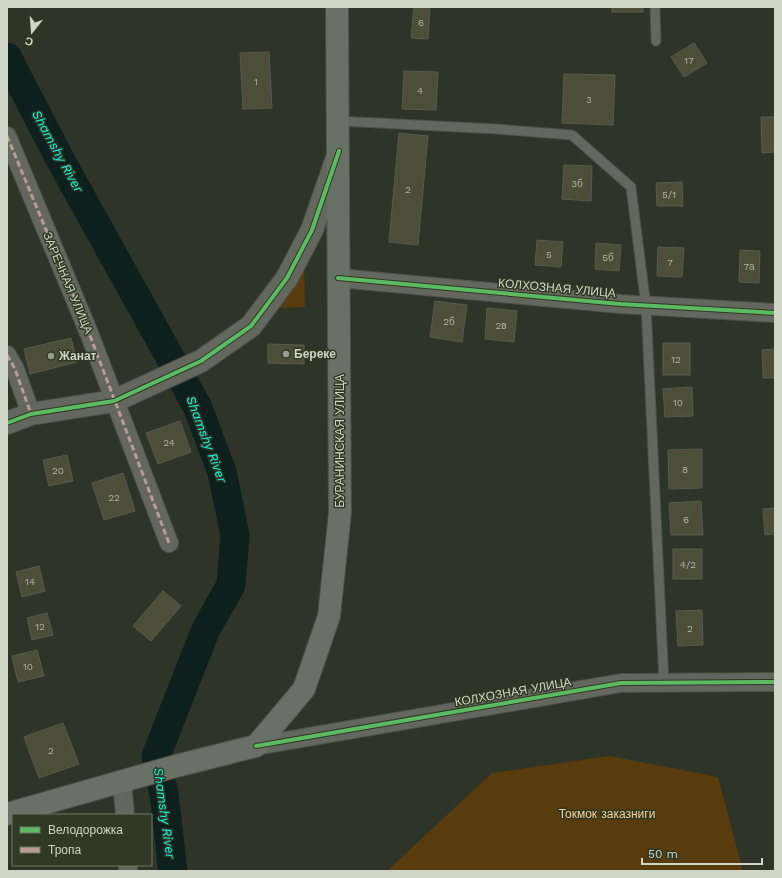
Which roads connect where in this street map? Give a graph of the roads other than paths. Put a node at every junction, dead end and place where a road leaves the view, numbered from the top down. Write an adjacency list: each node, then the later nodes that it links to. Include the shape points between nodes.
1 (337, 7): 4 (main road, БУРАНИНСКАЯ УЛИЦА)
2 (655, 7): 3 (lane)
3 (656, 41)
4 (339, 121): 6 (main road, БУРАНИНСКАЯ УЛИЦА); 8 (lane, via 572,136 631,187)
5 (7, 136): 11 (street, ЗАРЕЧНАЯ УЛИЦА, via 89,333)
6 (340, 151): 7 (main road, БУРАНИНСКАЯ УЛИЦА); 11 (street, via 312,230 286,278 251,326 202,361)
7 (338, 278): 8 (street, КОЛХОЗНАЯ УЛИЦА); 17 (main road, БУРАНИНСКАЯ УЛИЦА, via 340,513 328,616 304,689)
8 (646, 306): 9 (street, КОЛХОЗНАЯ УЛИЦА); 16 (lane)
9 (775, 313)
10 (7, 356): 12 (street, via 15,368)
11 (114, 401): 12 (street); 14 (street, ЗАРЕЧНАЯ УЛИЦА)
12 (31, 414): 13 (street)
13 (7, 423)
14 (169, 543)
15 (775, 682): 16 (street, КОЛХОЗНАЯ УЛИЦА)
16 (664, 683): 17 (street, КОЛХОЗНАЯ УЛИЦА, via 621,683)
17 (256, 746): 18 (main road)
18 (130, 779): 19 (main road); 20 (street)
19 (7, 814)
20 (125, 814)

